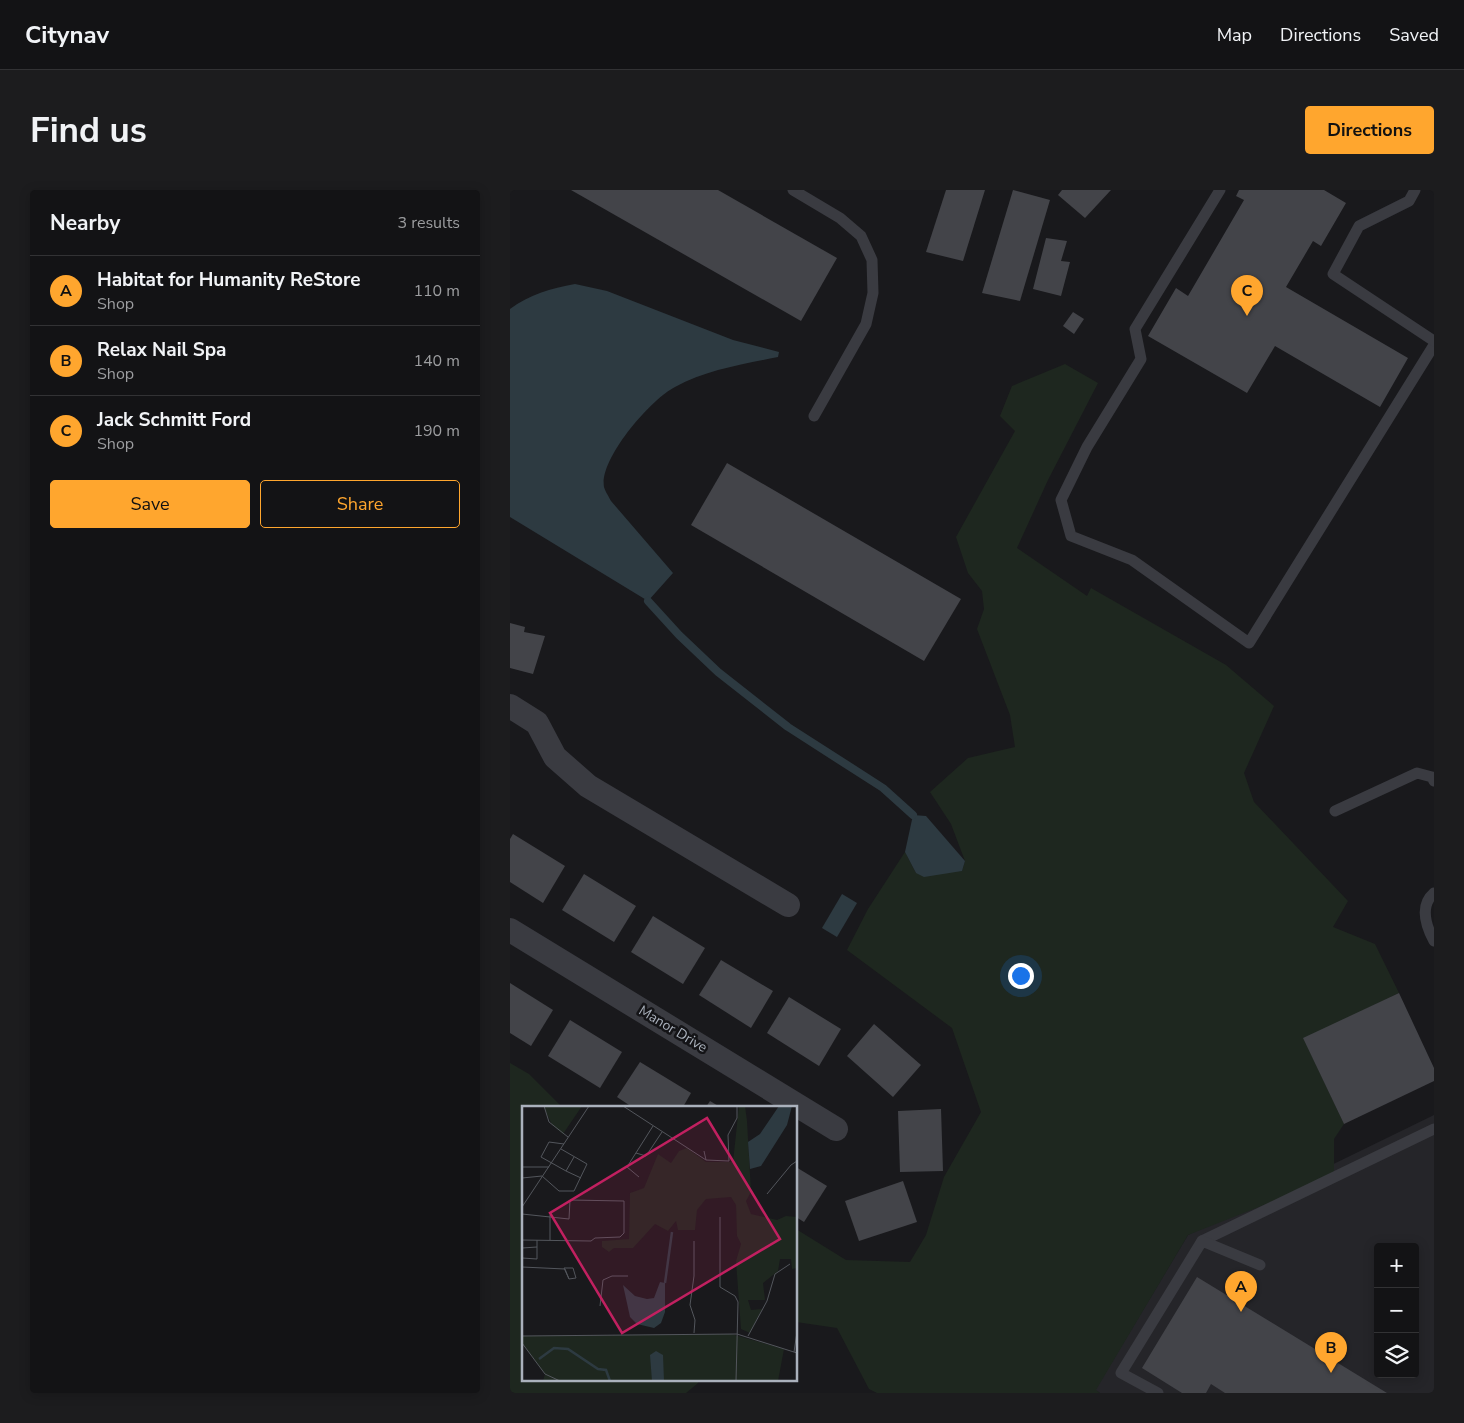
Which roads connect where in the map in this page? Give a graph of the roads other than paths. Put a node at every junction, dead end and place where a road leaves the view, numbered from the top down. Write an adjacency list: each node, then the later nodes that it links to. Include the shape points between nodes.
1 (794, 190): 5 (lane, via 840,218 861,236 872,260 873,293 866,324)
2 (1220, 190): 4 (lane, via 1135,328 1141,359 1087,447 1061,500 1071,536 1132,560 1249,643)
3 (1415, 190): 4 (lane, via 1408,201 1359,226 1333,274)
4 (1434, 343)
5 (814, 416)
6 (510, 706): 10 (street, via 537,723 555,757 588,786)
7 (1434, 781): 8 (lane, via 1432,777 1417,773)
8 (1335, 811)
9 (1434, 893): 12 (lane, via 1426,904 1425,913 1425,922)
10 (788, 904)
11 (510, 930): 13 (street, Manor Drive)
12 (1434, 941)
13 (836, 1129)
14 (1434, 1129): 15 (lane)
15 (1202, 1242): 16 (lane); 17 (lane, via 1121,1373)
16 (1260, 1265)
17 (1158, 1393)

